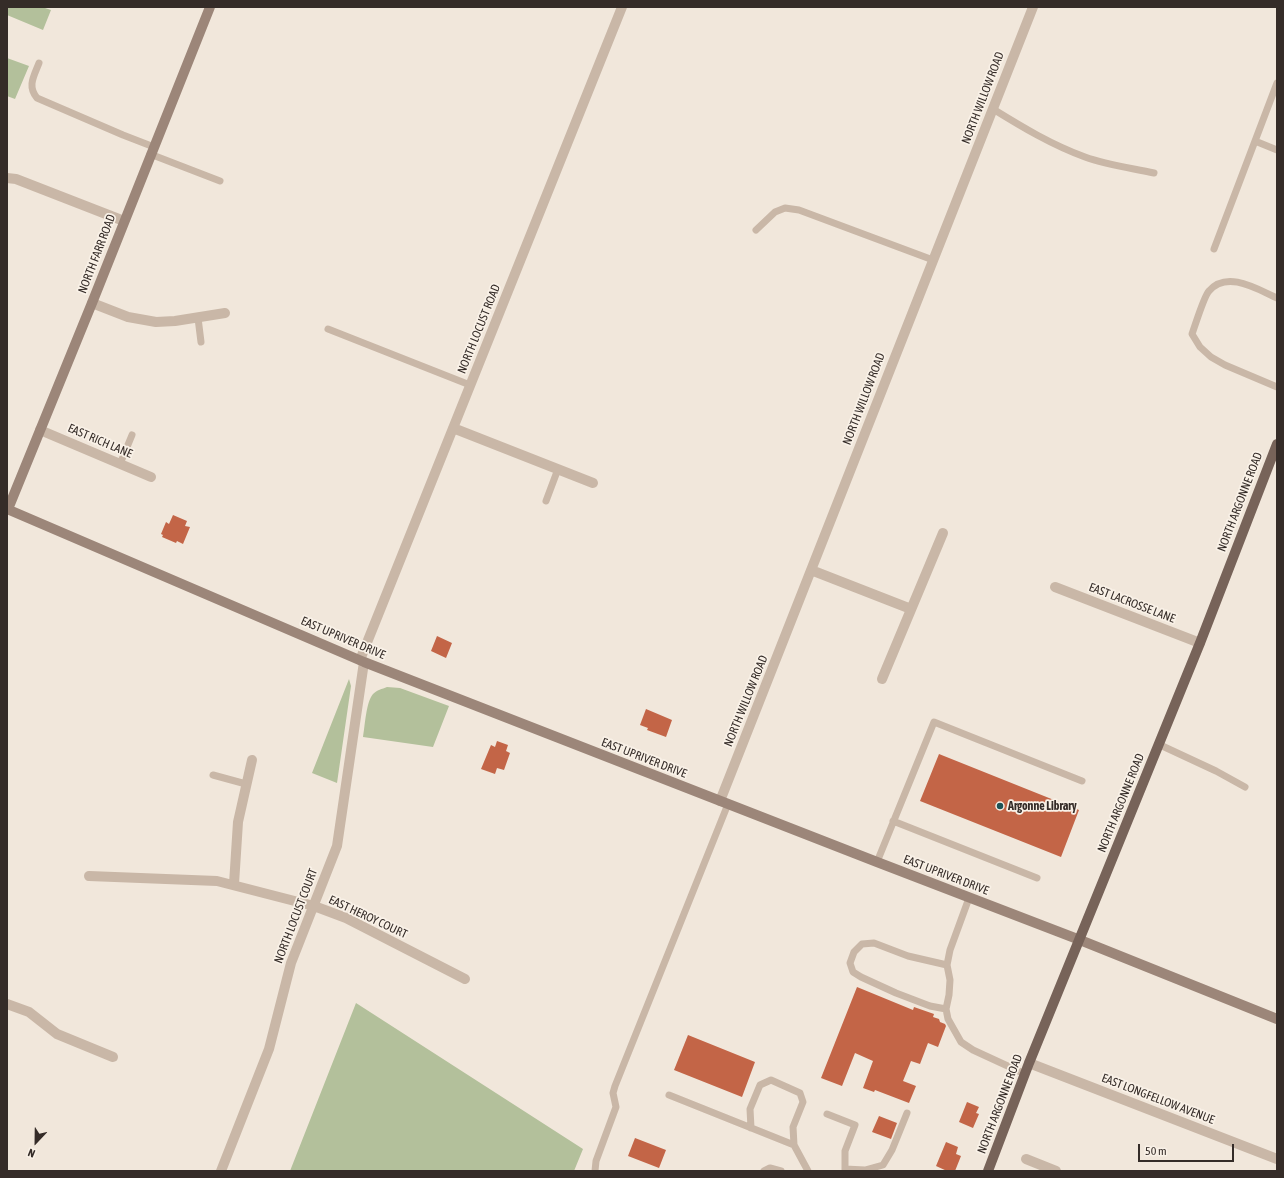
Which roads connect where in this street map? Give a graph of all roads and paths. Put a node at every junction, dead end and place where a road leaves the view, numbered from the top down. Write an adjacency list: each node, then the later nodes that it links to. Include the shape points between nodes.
1 (210, 7): 8 (street, NORTH FARR ROAD)
2 (622, 7): 23 (street, NORTH LOCUST ROAD)
3 (1033, 7): 6 (street, NORTH WILLOW ROAD)
4 (39, 63): 8 (lane, via 32,81 33,93 37,98)
5 (1277, 83): 7 (lane)
6 (993, 109): 10 (lane, via 1063,148 1086,157); 16 (street, NORTH WILLOW ROAD)
7 (1255, 141): 9 (lane); 15 (lane)
8 (152, 150): 12 (lane); 13 (street, NORTH FARR ROAD)
9 (1277, 150)
10 (1154, 173)
11 (7, 178): 13 (street, via 16,179)
12 (220, 182)
13 (124, 221): 18 (street, NORTH FARR ROAD)
14 (756, 230): 16 (lane, via 775,212 785,208 799,210)
15 (1214, 249)
16 (933, 260): 36 (street, NORTH WILLOW ROAD)
17 (1277, 298): 24 (lane, via 1236,281 1220,282 1208,291 1192,334 1200,347 1211,357)
18 (92, 303): 20 (street, via 128,317 156,322); 26 (street, NORTH FARR ROAD)
19 (225, 313): 20 (street)
20 (198, 318): 22 (lane)
21 (328, 329): 23 (lane)
22 (201, 342)
23 (470, 385): 25 (street, NORTH LOCUST ROAD)
24 (1277, 387)
25 (453, 428): 30 (street); 40 (street, NORTH LOCUST ROAD)
26 (40, 430): 29 (street, EAST RICH LANE); 34 (street, NORTH FARR ROAD)
27 (132, 435): 29 (lane)
28 (1277, 444): 39 (main road, NORTH ARGONNE ROAD)
29 (120, 464): 31 (street, EAST RICH LANE)
30 (558, 469): 32 (street); 33 (lane)
31 (151, 477)
32 (593, 482)
33 (546, 501)
34 (7, 510): 40 (street, EAST UPRIVER DRIVE)
35 (943, 533): 38 (street)
36 (811, 570): 38 (street); 48 (street, NORTH WILLOW ROAD)
37 (1055, 587): 39 (street, EAST LACROSSE LANE)
38 (911, 610): 41 (street)
39 (1200, 643): 42 (main road, NORTH ARGONNE ROAD)
40 (362, 661): 48 (street, EAST UPRIVER DRIVE); 55 (street, NORTH LOCUST COURT, via 336,846)
41 (882, 679)
42 (1158, 744): 47 (lane, via 1216,770); 56 (main road, NORTH ARGONNE ROAD)
43 (252, 760): 46 (street)
44 (213, 775): 46 (lane)
45 (1082, 781): 49 (lane, via 934,722)
46 (246, 784): 53 (street, via 238,828)
47 (1246, 787)
48 (724, 803): 50 (street, EAST UPRIVER DRIVE); 74 (lane, via 615,1086 616,1107 596,1161)
49 (893, 821): 50 (lane); 52 (lane)
50 (877, 862): 54 (street, EAST UPRIVER DRIVE)
51 (89, 876): 53 (street, EAST HEROY COURT, via 217,881)
52 (1037, 878)
53 (234, 884): 55 (street, EAST HEROY COURT)
54 (969, 898): 56 (street, EAST UPRIVER DRIVE); 57 (lane)
55 (314, 906): 58 (street, EAST HEROY COURT, via 346,918); 73 (street, NORTH LOCUST COURT, via 291,963 269,1049)
56 (1080, 940): 61 (street, EAST UPRIVER DRIVE); 63 (main road, NORTH ARGONNE ROAD)
57 (947, 965): 60 (lane, via 950,988); 60 (lane, via 908,956 874,943 862,944 854,952 850,963 853,972 860,977 896,994)
58 (465, 979)
59 (7, 1004): 62 (street, via 29,1012 57,1034)
60 (946, 1009): 64 (lane, via 948,1019 961,1042)
61 (1277, 1019)
62 (113, 1057)
63 (1029, 1063): 64 (main road, NORTH ARGONNE ROAD); 71 (street, EAST LONGFELLOW AVENUE)
64 (1025, 1074): 78 (main road, NORTH ARGONNE ROAD)
65 (669, 1095): 68 (lane)
66 (906, 1113): 72 (lane, via 892,1150 883,1165 866,1170)
67 (827, 1114): 72 (lane, via 855,1125 845,1151)
68 (751, 1128): 69 (lane); 69 (lane, via 750,1109 760,1085 771,1080 800,1093 803,1102 793,1127)
69 (794, 1145): 77 (lane)
70 (1026, 1159): 79 (street)
71 (1277, 1159)
72 (845, 1170)
73 (220, 1171)
74 (595, 1171)
75 (764, 1171): 76 (lane, via 770,1168)
76 (781, 1171)
77 (808, 1171)
78 (988, 1171)
79 (1056, 1171)

